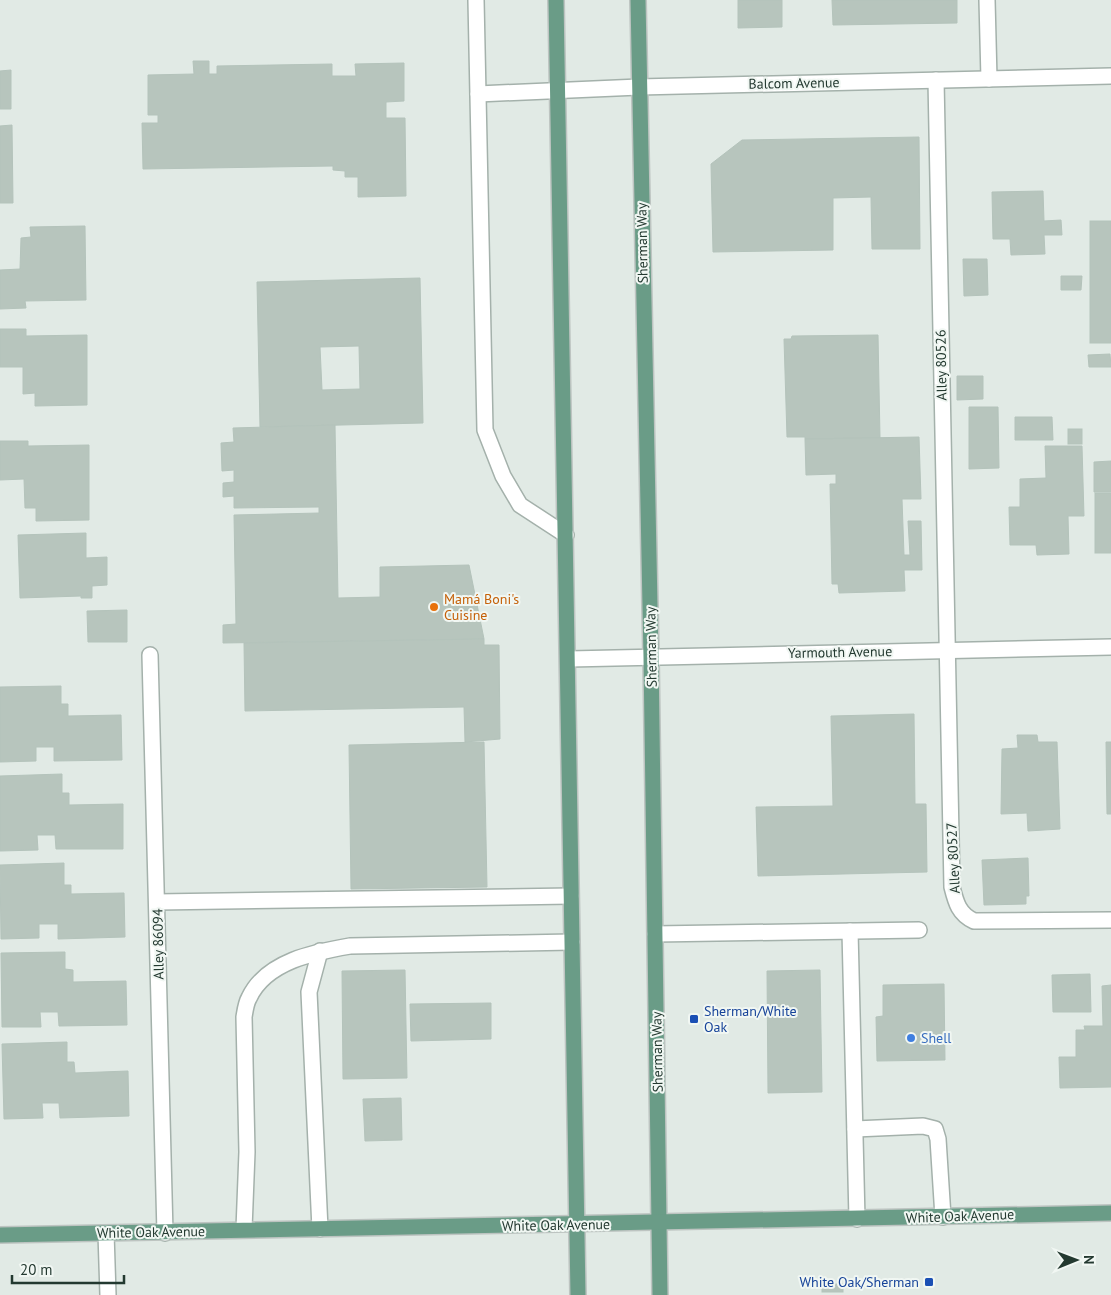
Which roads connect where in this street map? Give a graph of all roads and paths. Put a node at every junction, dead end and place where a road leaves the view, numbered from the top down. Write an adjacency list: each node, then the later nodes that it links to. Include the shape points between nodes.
1 (476, 0): 10 (street)
2 (556, 0): 9 (main road)
3 (638, 0): 8 (main road, Sherman Way)
4 (987, 0): 6 (street)
5 (1111, 76): 6 (street, Balcom Avenue)
6 (989, 79): 7 (street, Balcom Avenue)
7 (936, 80): 8 (street, Balcom Avenue); 13 (street, Alley 80526)
8 (639, 87): 9 (street, Balcom Avenue); 15 (main road, Sherman Way)
9 (559, 90): 10 (street, Balcom Avenue); 11 (main road)
10 (478, 94): 11 (street, via 485,430 503,476 520,505)
11 (566, 535): 16 (main road)
12 (1111, 647): 13 (street, Yarmouth Avenue)
13 (947, 650): 15 (street, Yarmouth Avenue); 19 (street, Alley 80527, via 952,887 960,910 969,919 985,922)
14 (150, 655): 18 (street, Alley 86094)
15 (651, 657): 16 (street, Yarmouth Avenue); 22 (main road, Sherman Way)
16 (568, 658): 17 (main road)
17 (571, 896): 18 (street); 23 (main road)
18 (157, 902): 34 (street, Alley 86094)
19 (1111, 920)
20 (919, 930): 21 (street)
21 (850, 931): 22 (street); 25 (street)
22 (655, 934): 29 (main road, Sherman Way)
23 (572, 942): 24 (street, via 350,946); 30 (main road)
24 (320, 951): 31 (street, via 284,964 264,978 247,1004 244,1017 247,1152); 32 (street, via 309,992)
25 (855, 1129): 27 (street, via 923,1126 935,1129); 28 (street)
26 (1111, 1213): 27 (main road, White Oak Avenue)
27 (943, 1217): 28 (main road, White Oak Avenue)
28 (857, 1219): 29 (main road, White Oak Avenue)
29 (658, 1223): 30 (main road, White Oak Avenue); 38 (main road, Sherman Way)
30 (577, 1224): 32 (main road, White Oak Avenue); 37 (main road)
31 (244, 1229): 32 (main road, White Oak Avenue); 34 (main road, White Oak Avenue)
32 (320, 1229)
33 (106, 1233): 34 (main road, White Oak Avenue); 35 (main road, White Oak Avenue); 36 (street)
34 (165, 1233)
35 (0, 1235)
36 (108, 1295)
37 (578, 1295)
38 (660, 1295)

